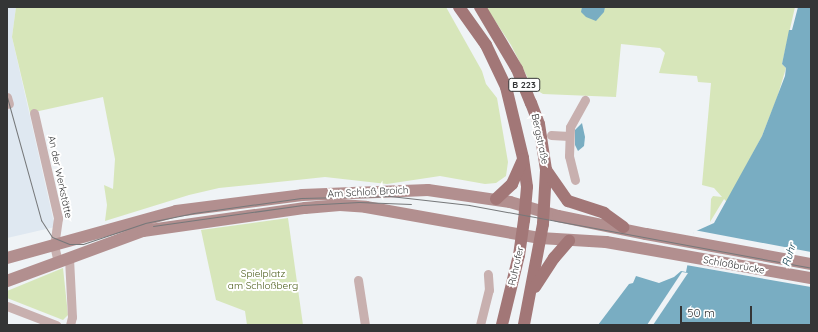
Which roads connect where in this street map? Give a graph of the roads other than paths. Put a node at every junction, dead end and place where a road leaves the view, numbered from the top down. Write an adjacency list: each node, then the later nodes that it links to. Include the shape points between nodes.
1 (459, 7): 7 (main road, Bergstraße / B 223, via 486,45 506,87)
2 (480, 7): 8 (main road, Bergstraße / B 223, via 517,69 531,102 539,124)
3 (585, 100): 6 (street, via 570,127)
4 (34, 113): 18 (street, An der Werkstätte, via 58,218)
5 (551, 135): 6 (street)
6 (569, 136): 9 (street, via 569,156)
7 (523, 158): 10 (main road, via 512,184); 11 (main road, Bergstraße / B 223, via 527,187)
8 (546, 170): 12 (main road, Bergstraße / B 223); 13 (main road, via 568,201 604,213)
9 (575, 180)
10 (496, 199): 11 (main road, Am Schloß Broich); 18 (main road, Am Schloß Broich, via 428,190 302,195 176,211)
11 (526, 206): 12 (main road, Am Schloß Broich); 14 (main road, Ruhrufer / B 223)
12 (544, 212): 13 (main road, Am Schloß Broich); 15 (main road, Ruhrufer / B 223)
13 (624, 228): 17 (main road, Am Schloß Broich)
14 (522, 235): 15 (main road, Am Schloß Broich); 21 (main road, Am Schloß Broich, via 366,207 340,205 166,226 123,237); 33 (main road, Ruhrufer / B 223)
15 (540, 238): 16 (main road, Am Schloß Broich); 27 (main road, Ruhrufer / B 223)
16 (569, 241): 19 (main road, Am Schloß Broich, via 606,242); 27 (main road, via 554,258)
17 (683, 242): 22 (main road, Schloßbrücke)
18 (54, 245): 20 (main road, Am Schloß Broich); 21 (street)
19 (680, 255): 24 (main road, Schloßbrücke)
20 (7, 258)
21 (64, 260): 26 (main road, Am Schloß Broich); 30 (street, via 72,317)
22 (811, 264)
23 (488, 274): 32 (street, via 489,290)
24 (811, 278)
25 (358, 280): 31 (street)
26 (7, 282)
27 (531, 293): 34 (main road, Ruhrufer / B 223)
28 (7, 306): 29 (street)
29 (56, 325)
30 (70, 325)
31 (365, 325)
32 (480, 325)
33 (502, 325)
34 (524, 325)

